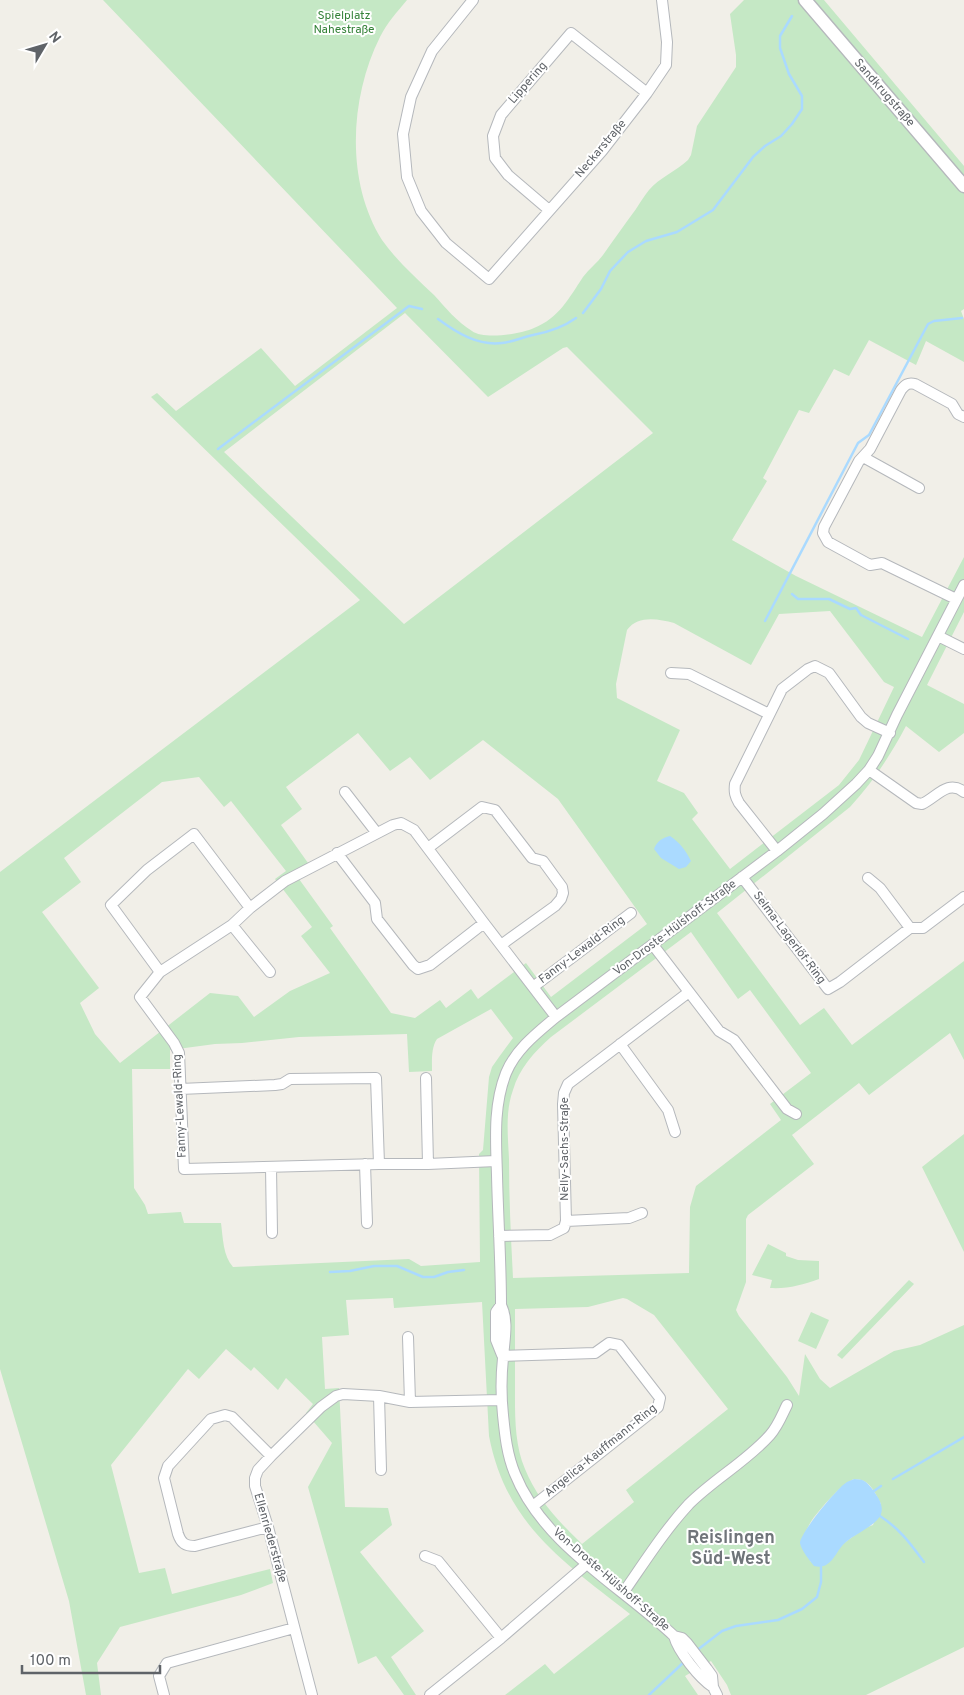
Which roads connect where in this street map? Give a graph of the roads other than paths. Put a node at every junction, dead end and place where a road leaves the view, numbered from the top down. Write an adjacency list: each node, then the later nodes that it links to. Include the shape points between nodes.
1 (473, 0): 6 (street, Neckarstraße, via 432,51 411,97 403,134 407,177 421,211 446,243 489,279)
2 (662, 0): 4 (street, Neckarstraße, via 666,65)
3 (805, 0): 5 (street, Sandkrugstraße)
4 (647, 93): 6 (street, Neckarstraße); 6 (street, Lippering, via 571,33 501,114 493,136 495,158 508,176)
5 (964, 186)
6 (549, 210)
7 (964, 417): 8 (street, via 952,404 910,383 900,390)
8 (863, 457): 9 (street); 11 (street, via 824,527 824,537 870,565 882,563)
9 (919, 488)
10 (964, 585): 11 (street, Von-Droste-Hülshoff-Straße)
11 (956, 600): 12 (street, Von-Droste-Hülshoff-Straße)
12 (938, 636): 13 (street); 16 (street, Von-Droste-Hülshoff-Straße)
13 (964, 649)
14 (671, 673): 15 (street, via 689,674)
15 (769, 714): 16 (street, via 782,689 815,666 829,673 861,717); 22 (street, via 734,790 739,803)
16 (890, 733): 17 (street, Von-Droste-Hülshoff-Straße)
17 (869, 770): 19 (street, via 916,803 922,804 952,786); 22 (street, Von-Droste-Hülshoff-Straße, via 823,814)
18 (345, 792): 20 (street)
19 (964, 792)
20 (376, 832): 21 (street, Fanny-Lewald-Ring, via 393,825 407,825); 23 (street, Fanny-Lewald-Ring)
21 (428, 848): 29 (street, Fanny-Lewald-Ring); 33 (street, via 482,807 494,810 532,858 543,861 562,887 562,898)
22 (777, 851): 24 (street, Von-Droste-Hülshoff-Straße)
23 (337, 853): 27 (street, Fanny-Lewald-Ring, via 285,881); 29 (street, via 375,903 378,919 418,969 430,965)
24 (742, 877): 31 (street, Selma-Lagerlöf-Ring, via 828,989); 32 (street, Von-Droste-Hülshoff-Straße)
25 (868, 878): 31 (street, via 880,888)
26 (964, 897): 31 (street, Selma-Lagerlöf-Ring, via 923,928)
27 (250, 908): 30 (street, Fanny-Lewald-Ring); 34 (street, via 194,834 147,870 111,905)
28 (631, 913): 36 (street, Fanny-Lewald-Ring)
29 (484, 923): 33 (street, Fanny-Lewald-Ring)
30 (232, 924): 34 (street, Fanny-Lewald-Ring); 35 (street)
31 (910, 928)
32 (653, 945): 37 (street); 38 (street, Von-Droste-Hülshoff-Straße)
33 (501, 946): 36 (street, Fanny-Lewald-Ring)
34 (160, 972): 41 (street, Fanny-Lewald-Ring, via 140,997 177,1047)
35 (270, 972)
36 (533, 987): 38 (street, Fanny-Lewald-Ring)
37 (689, 992): 39 (street, Nelly-Sachs-Straße); 42 (street, via 719,1031 734,1040 788,1109)
38 (556, 1017): 44 (street, Von-Droste-Hülshoff-Straße, via 526,1044 506,1073 497,1109)
39 (620, 1044): 43 (street, via 668,1110); 50 (street, Nelly-Sachs-Straße, via 574,1078 564,1093)
40 (426, 1078): 47 (street)
41 (180, 1089): 46 (street, via 275,1086 290,1079 376,1078); 48 (street, Fanny-Lewald-Ring, via 184,1168)
42 (796, 1114)
43 (675, 1132)
44 (496, 1161): 47 (street, Fanny-Lewald-Ring); 53 (street, Von-Droste-Hülshoff-Straße)
45 (365, 1164): 46 (street, Fanny-Lewald-Ring); 48 (street, Fanny-Lewald-Ring); 51 (street)
46 (379, 1164): 47 (street, Fanny-Lewald-Ring)
47 (428, 1164)
48 (271, 1167): 52 (street)
49 (642, 1212): 50 (street, via 629,1218)
50 (566, 1221): 53 (street, via 564,1228 550,1235)
51 (367, 1223)
52 (272, 1233)
53 (499, 1236): 55 (street, Von-Droste-Hülshoff-Straße, via 505,1340)
54 (408, 1337): 58 (street)
55 (503, 1356): 57 (street, Von-Droste-Hülshoff-Straße); 62 (street, Angelica-Kauffmann-Ring, via 595,1353 609,1343 619,1345 660,1398 658,1407)
56 (379, 1396): 58 (street, Ellenriederstraße); 60 (street, Ellenriederstraße, via 336,1396); 61 (street)
57 (501, 1400): 58 (street, Ellenriederstraße); 62 (street, Von-Droste-Hülshoff-Straße, via 510,1460 522,1490)
58 (410, 1402)
59 (787, 1405): 66 (street, via 771,1434 688,1505)
60 (270, 1456): 63 (street, Ellenriederstraße, via 254,1478); 63 (street, via 232,1417 225,1415 211,1420 168,1466 164,1478 180,1541 184,1544 195,1546)
61 (381, 1470)
62 (533, 1506): 65 (street, Von-Droste-Hülshoff-Straße)
63 (268, 1527): 67 (street, Ellenriederstraße)
64 (425, 1556): 68 (street, via 438,1561)
65 (588, 1563): 66 (street, Von-Droste-Hülshoff-Straße); 68 (street)
66 (622, 1593): 69 (street, Von-Droste-Hülshoff-Straße, via 674,1636 682,1638 686,1650 704,1672 704,1681)
67 (294, 1628): 70 (street, via 167,1664 159,1676); 71 (street, Ellenriederstraße)
68 (501, 1638): 72 (street)
69 (715, 1691)
70 (164, 1695)
71 (312, 1695)
72 (430, 1695)

